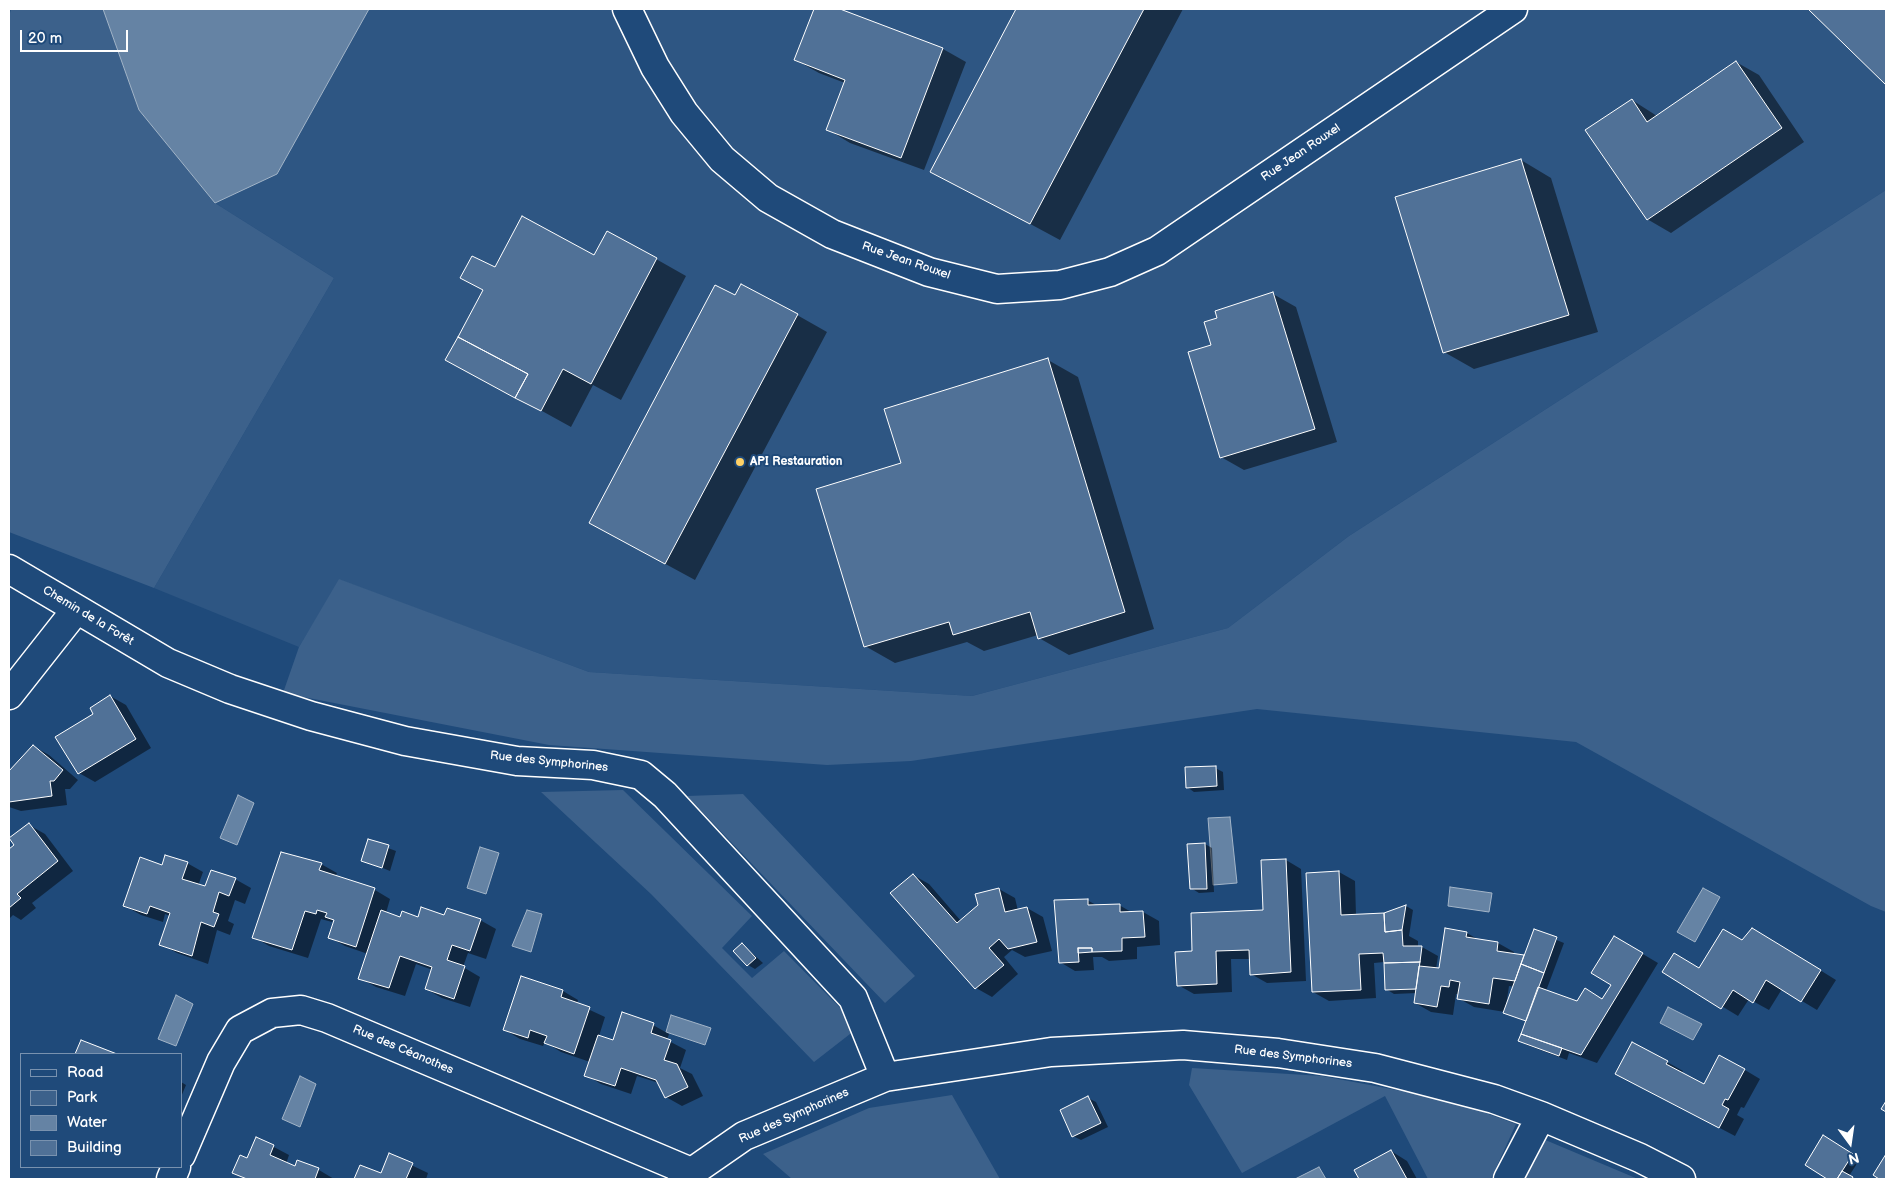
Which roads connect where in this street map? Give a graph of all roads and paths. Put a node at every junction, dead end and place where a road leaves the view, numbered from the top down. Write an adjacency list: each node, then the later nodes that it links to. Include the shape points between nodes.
1 (627, 9): 2 (street, Rue Jean Rouxel, via 655,67 684,114 722,159 768,198 832,234 929,272 997,288 1060,285 1110,272 1157,251)
2 (1513, 9)
3 (9, 569): 4 (street, Chemin de la Forêt)
4 (76, 610): 5 (street, Chemin de la Forêt); 6 (street)
5 (168, 663): 7 (street, Rue des Symphorines, via 230,689 311,716 405,741 517,761 593,765 641,775 665,794 853,998)
6 (9, 695)
7 (885, 1077): 8 (street, Rue des Symphorines, via 1051,1052 1183,1046 1278,1052 1375,1068 1494,1099); 10 (street, Rue des Symphorines, via 744,1136)
8 (1541, 1116): 11 (street); 12 (street, Rue des Symphorines)
9 (182, 1153): 10 (street, Rue des Céanothes, via 221,1062 240,1030 272,1013 301,1010 327,1018)
10 (687, 1176)
11 (1508, 1179)
12 (1681, 1179)

